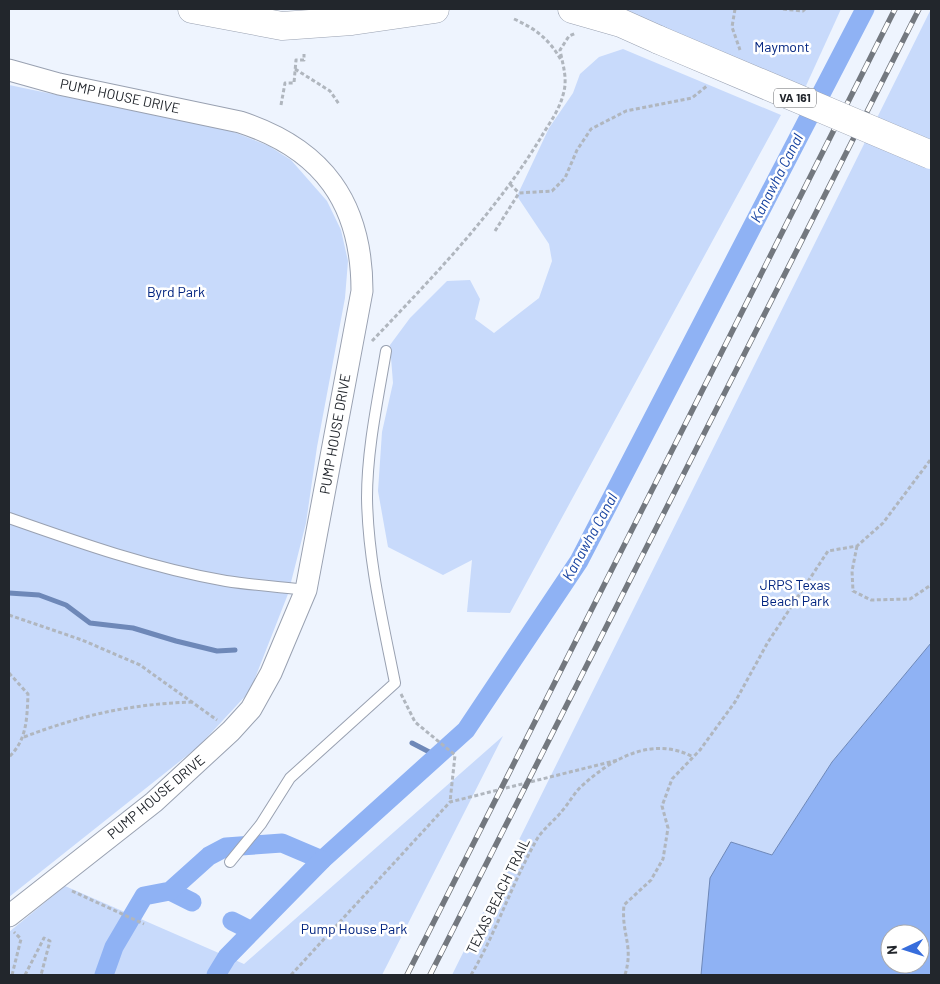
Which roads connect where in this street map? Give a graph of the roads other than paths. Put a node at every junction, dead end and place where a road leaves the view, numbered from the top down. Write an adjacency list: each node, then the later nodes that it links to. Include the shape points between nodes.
1 (192, 9): 2 (main road, via 282,26 352,21)
2 (435, 9)
3 (577, 20): 5 (main road, VA 161, bridge, via 621,23)
4 (9, 70): 8 (street, PUMP HOUSE DRIVE, via 240,122 267,131 310,158 338,191 359,251 362,291)
5 (931, 155)
6 (386, 351): 9 (lane, via 371,443 367,497 371,555 395,683 290,778 262,824)
7 (9, 518): 8 (lane, via 153,565 226,581)
8 (306, 590): 10 (street, PUMP HOUSE DRIVE, via 271,673 251,709 231,731 154,802)
9 (230, 862)
10 (9, 916)

